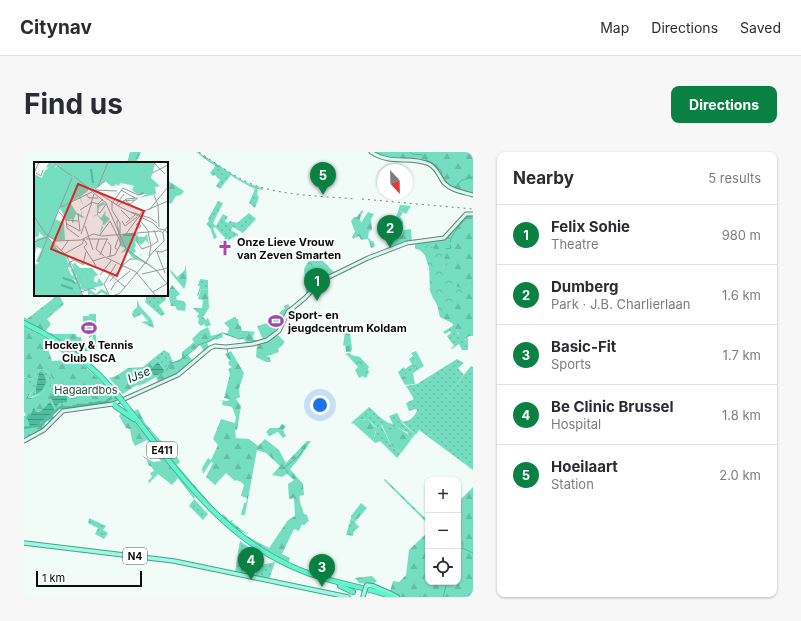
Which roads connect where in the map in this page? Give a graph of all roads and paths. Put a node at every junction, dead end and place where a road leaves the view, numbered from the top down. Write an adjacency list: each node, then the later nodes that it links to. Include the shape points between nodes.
1 (371, 152): 2 (main road, via 386,160 408,160 429,164 450,187)
2 (473, 195)
3 (473, 214): 6 (main road, via 466,214 444,238 399,246 323,280 288,312 275,335 261,343 210,348 179,374)
4 (24, 324): 5 (highway, E411, via 69,349)
5 (121, 400): 7 (highway, E411); 10 (highway, E411, via 210,510 246,540)
6 (115, 405): 7 (highway); 8 (main road, via 64,411 44,430)
7 (134, 419): 10 (highway, E411, via 198,499 216,517 252,547)
8 (24, 441)
9 (24, 543): 15 (main road, N4, via 174,561)
10 (288, 566): 11 (highway, E411); 17 (highway, E411, via 321,578)
11 (321, 580): 13 (highway); 16 (highway, E411)
12 (372, 586): 14 (main road, bridge, via 367,585); 18 (highway)
13 (353, 592)
14 (364, 595)
15 (348, 597)
16 (388, 597)
17 (394, 597)
18 (397, 597)

